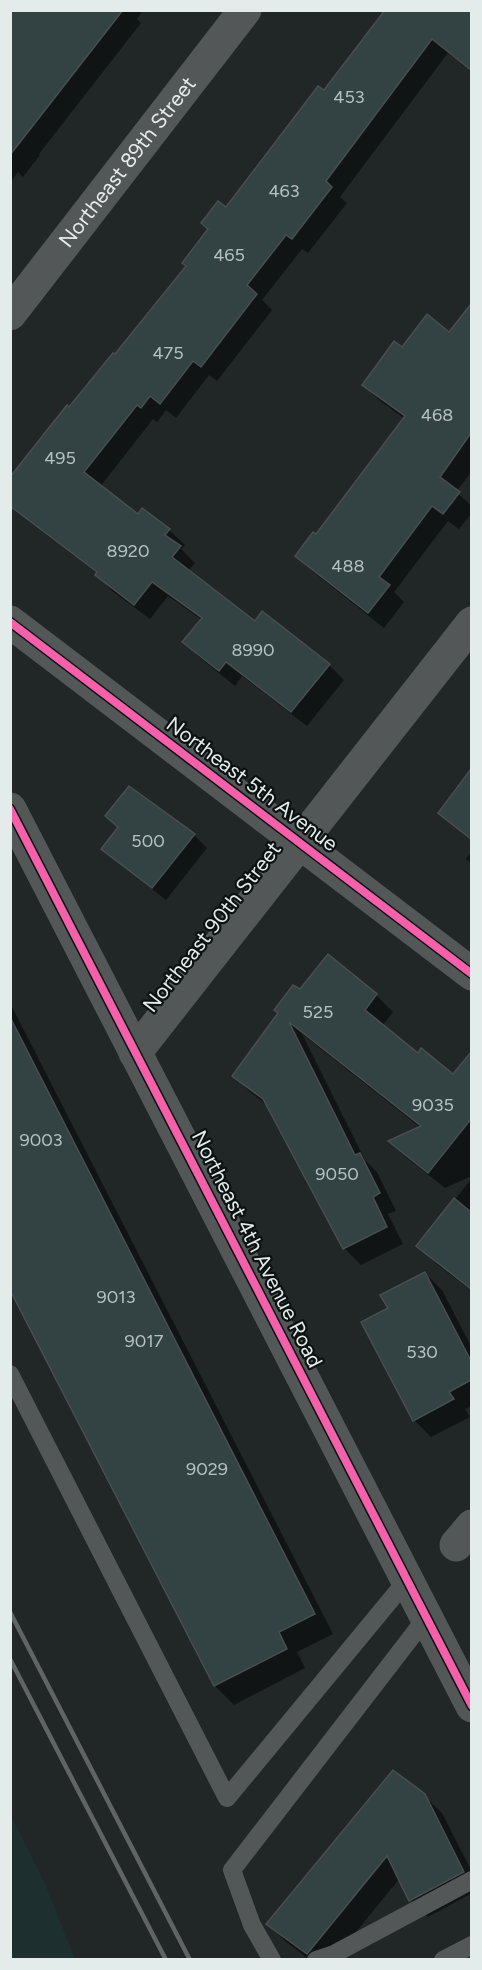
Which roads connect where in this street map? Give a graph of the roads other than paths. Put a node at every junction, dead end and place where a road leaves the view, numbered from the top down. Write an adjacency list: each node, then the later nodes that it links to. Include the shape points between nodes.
1 (245, 10): 2 (street, Northeast 89th Street)
2 (10, 314)
3 (10, 622): 6 (street, Northeast 5th Avenue)
4 (471, 623): 6 (street, Northeast 90th Street)
5 (10, 809): 8 (street, Northeast 4th Avenue Road)
6 (300, 844): 7 (street, Northeast 5th Avenue); 8 (street, Northeast 90th Street)
7 (471, 974)
8 (135, 1053): 10 (street, Northeast 4th Avenue Road)
9 (10, 1374): 10 (lane, via 227,1798)
10 (407, 1580): 11 (street, Northeast 4th Avenue Road)
11 (426, 1617): 12 (street, Northeast 4th Avenue Road); 15 (lane, via 232,1870 252,1925)
12 (471, 1706)
13 (471, 1880): 16 (lane, via 334,1954)
14 (470, 1951): 17 (lane)
15 (272, 1959)
16 (316, 1959)
17 (442, 1959)

